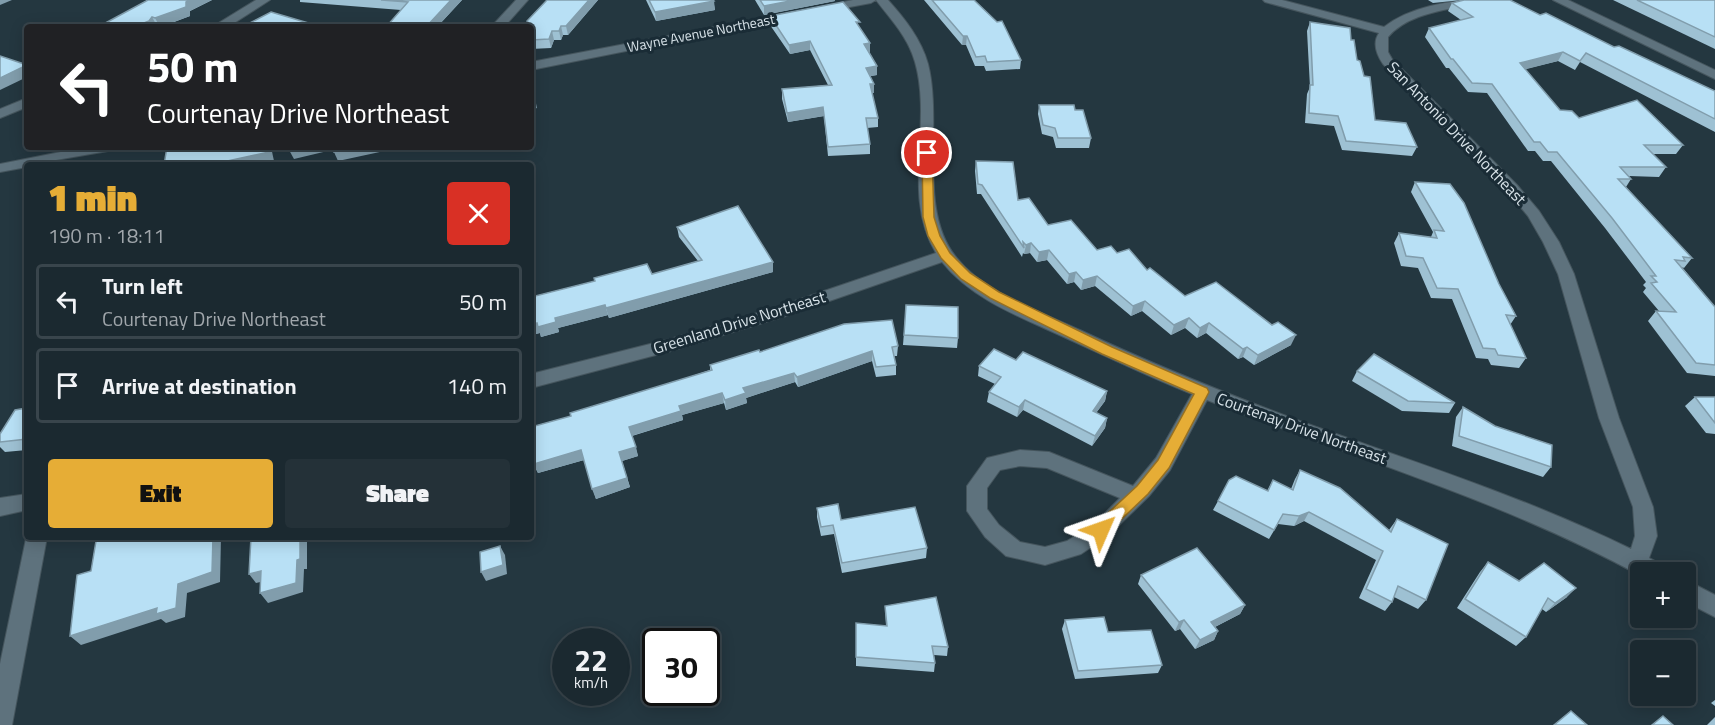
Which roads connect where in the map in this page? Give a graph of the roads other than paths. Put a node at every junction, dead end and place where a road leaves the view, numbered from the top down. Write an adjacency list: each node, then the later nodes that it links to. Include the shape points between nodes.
1 (264, 0): 8 (street)
2 (522, 0): 9 (street)
3 (871, 0): 11 (street, Wayne Avenue Northeast)
4 (882, 0): 19 (street, Courtenay Drive Northeast, via 906,28 921,62 926,88 928,217)
5 (1269, 0): 10 (street)
6 (1476, 0): 10 (street, via 1406,18)
7 (1559, 0): 12 (street)
8 (224, 24)
9 (499, 24)
10 (1385, 31): 26 (street, San Antonio Drive Northeast, via 1381,45 1388,61 1512,189 1551,242 1566,274 1609,418 1643,507 1646,536)
11 (534, 65)
12 (1715, 75)
13 (24, 103): 14 (street)
14 (0, 114)
15 (93, 150): 16 (street)
16 (31, 162)
17 (24, 163): 18 (street)
18 (0, 168)
19 (945, 255): 20 (street, Greenland Drive Northeast, via 671,345); 21 (street, Courtenay Drive Northeast, via 994,295)
20 (534, 380)
21 (1202, 392): 22 (street, via 1164,464); 26 (street, Courtenay Drive Northeast, via 1515,507)
22 (1136, 496): 22 (street, via 1101,530 1073,548 1045,555 1014,550 977,511 977,486 994,464 1020,458 1049,460)
23 (24, 503): 24 (street)
24 (0, 507)
25 (35, 540): 29 (street)
26 (1637, 562)
27 (1696, 596): 28 (street)
28 (1715, 607)
29 (0, 725)

